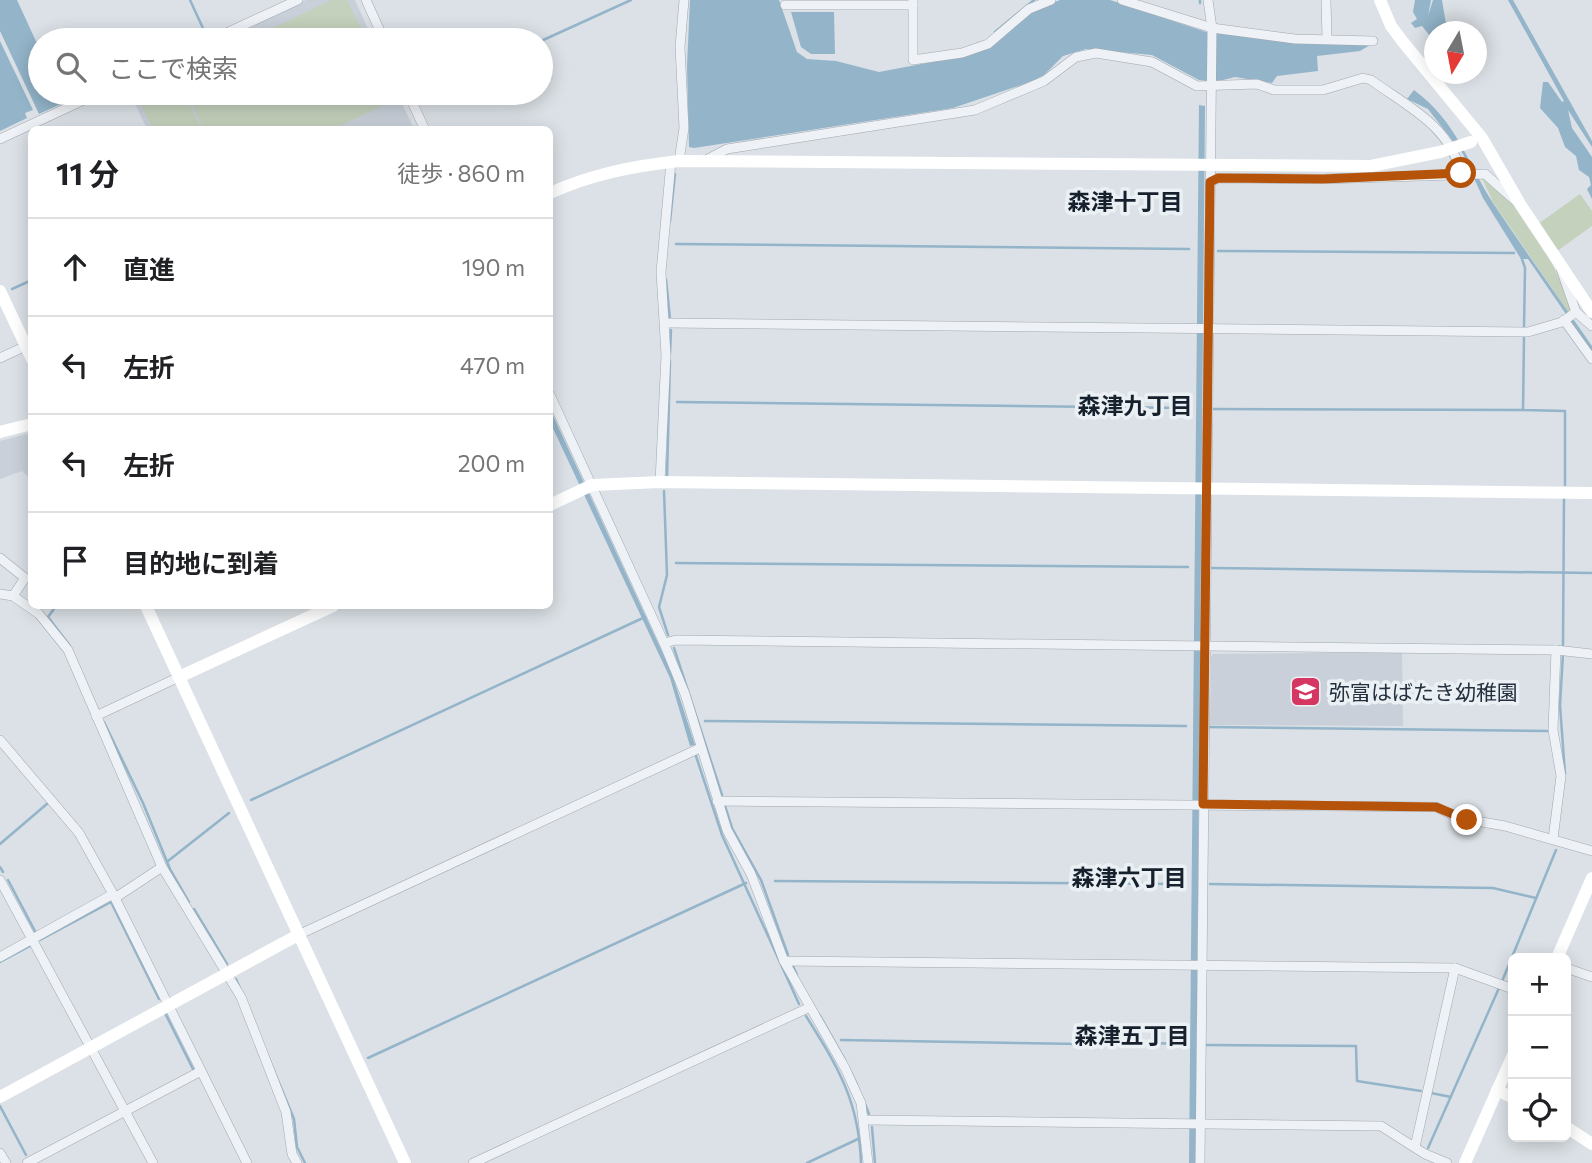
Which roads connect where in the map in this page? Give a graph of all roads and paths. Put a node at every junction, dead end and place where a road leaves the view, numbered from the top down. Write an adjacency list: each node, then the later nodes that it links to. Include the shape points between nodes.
1 (298, 0): 11 (street)
2 (366, 0): 12 (street)
3 (684, 0): 22 (street, via 680,47 684,128)
4 (1051, 0): 9 (street, via 1029,9 988,44 924,60 913,60)
5 (1122, 0): 13 (street)
6 (1208, 0): 13 (street)
7 (1326, 0): 14 (street)
8 (1380, 0): 21 (street, via 1391,26)
9 (913, 2): 10 (street)
10 (785, 5)
11 (237, 28)
12 (379, 28)
13 (1212, 28): 14 (street, via 1295,39); 16 (street)
14 (1327, 38): 15 (street)
15 (1373, 41)
16 (1210, 87): 23 (street, via 1197,86 1152,62 1104,53 1084,55 1037,85 975,110 726,149); 24 (street); 25 (street, via 1227,83 1274,90 1323,90 1363,78 1371,80 1426,116)
17 (73, 105): 20 (street)
18 (414, 105): 19 (street)
19 (423, 126)
20 (0, 139)
21 (1476, 140): 24 (street, bridge, via 1371,166); 28 (street)
22 (675, 161): 23 (street); 27 (street, via 611,171); 33 (street, via 661,272)
23 (704, 161): 24 (street)
24 (1204, 166): 26 (street)
25 (1466, 173): 26 (street, via 1358,179 1218,178); 28 (street, via 1491,178)
26 (1210, 182): 35 (street)
27 (553, 191)
28 (1520, 204): 29 (street)
29 (1561, 265): 31 (street); 32 (street)
30 (0, 291): 36 (street)
31 (1592, 312)
32 (1570, 316): 34 (street); 35 (street, via 1528,332); 39 (street)
33 (666, 323): 35 (street); 43 (street)
34 (1592, 327)
35 (1202, 329): 45 (street)
36 (26, 346): 37 (street); 38 (street)
37 (28, 350)
38 (0, 358)
39 (1592, 359)
40 (553, 403): 44 (street)
41 (28, 425): 42 (street)
42 (0, 432)
43 (660, 482): 44 (street); 45 (street)
44 (586, 487): 47 (street); 55 (street)
45 (1199, 488): 46 (street); 56 (street)
46 (1592, 493)
47 (553, 504)
48 (0, 558): 50 (street, via 24,578)
49 (0, 594): 50 (street)
50 (13, 597): 51 (street)
51 (28, 607)
52 (31, 609): 60 (street, via 68,650)
53 (147, 609): 59 (street)
54 (326, 609): 59 (street)
55 (664, 643): 56 (street); 62 (street)
56 (1200, 647): 57 (street); 64 (street)
57 (1556, 650): 58 (street); 65 (street, via 1553,730 1561,776)
58 (1592, 654)
59 (179, 677): 60 (street); 71 (street)
60 (96, 716): 67 (street)
61 (0, 740): 70 (street, via 79,833)
62 (700, 748): 63 (street); 71 (street)
63 (717, 801): 64 (street); 75 (street)
64 (1198, 804): 65 (street, via 1436,807 1459,818); 76 (street)
65 (1553, 839): 66 (street)
66 (1592, 851)
67 (162, 867): 70 (street); 79 (street)
68 (1592, 878): 73 (street)
69 (0, 880): 72 (street)
70 (114, 896): 72 (street); 82 (street)
71 (298, 935): 79 (street); 102 (street)
72 (32, 940): 74 (street); 84 (street)
73 (1559, 953)
74 (0, 957)
75 (784, 961): 76 (street); 83 (street)
76 (1202, 965): 77 (street); 92 (street)
77 (1455, 968): 81 (street); 95 (street)
78 (1571, 970): 80 (street)
79 (226, 974): 82 (street); 101 (street, via 241,997 286,1112 292,1154)
80 (1592, 976)
81 (1508, 987)
82 (168, 1004): 84 (street); 86 (street)
83 (808, 1008): 91 (street, via 845,1068); 103 (street)
84 (90, 1048): 89 (street); 90 (street)
85 (1508, 1066): 87 (street)
86 (201, 1070): 90 (street); 100 (street)
87 (1497, 1090): 88 (street); 107 (street)
88 (1508, 1096)
89 (0, 1097)
90 (125, 1111): 98 (street); 99 (street)
91 (865, 1120): 92 (street); 104 (street)
92 (1195, 1123): 95 (street, via 1381,1126); 105 (street)
93 (1571, 1130): 94 (street)
94 (1592, 1144)
95 (1415, 1147): 106 (street)
96 (0, 1153): 97 (street)
97 (6, 1163)
98 (27, 1163)
99 (153, 1163)
100 (247, 1163)
101 (298, 1163)
102 (405, 1163)
103 (473, 1163)
104 (869, 1163)
105 (1200, 1163)
106 (1447, 1163)
107 (1465, 1163)

